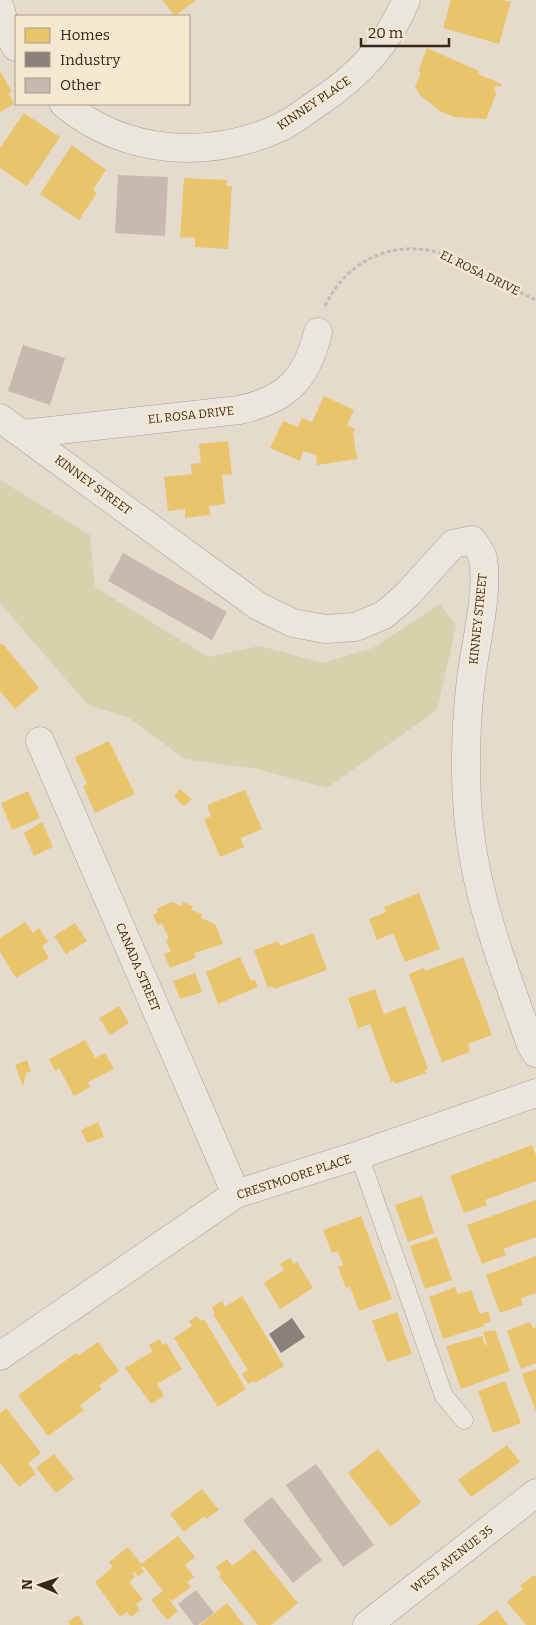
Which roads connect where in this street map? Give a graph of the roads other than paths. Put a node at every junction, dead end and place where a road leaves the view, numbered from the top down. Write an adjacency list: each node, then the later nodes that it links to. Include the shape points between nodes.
1 (0, 8): 3 (street)
2 (402, 8): 4 (street, KINNEY PLACE, via 376,53 360,70 283,126 248,141 218,148 148,145 112,134 78,116)
3 (15, 45)
4 (65, 105)
5 (318, 332): 7 (street, EL ROSA DRIVE, via 313,355 301,375 285,392 260,405)
6 (0, 418): 7 (street, KINNEY STREET)
7 (23, 434): 9 (street, KINNEY STREET, via 258,606 293,623 324,630 355,627 384,615 407,595 453,544 472,540 483,558 484,586 466,735 470,835 481,889 502,961)
8 (40, 741): 12 (street, CANADA STREET)
9 (536, 1053)
10 (536, 1093): 11 (street, CRESTMOORE PLACE)
11 (359, 1155): 12 (street, CRESTMOORE PLACE); 14 (lane, via 444,1396)
12 (236, 1194): 13 (street, CRESTMOORE PLACE)
13 (0, 1356)
14 (464, 1420)
15 (536, 1493): 16 (street, WEST AVENUE 35)
16 (367, 1625)

